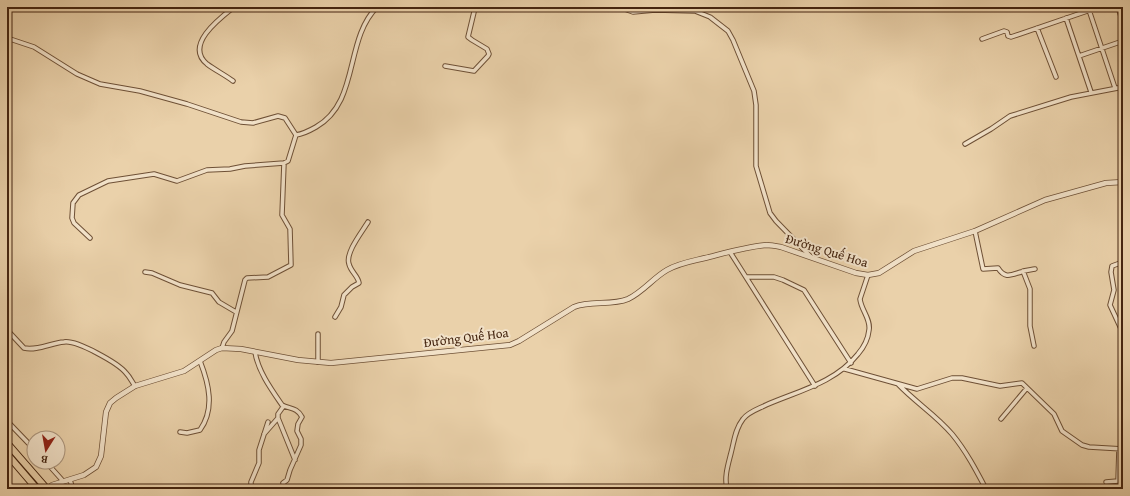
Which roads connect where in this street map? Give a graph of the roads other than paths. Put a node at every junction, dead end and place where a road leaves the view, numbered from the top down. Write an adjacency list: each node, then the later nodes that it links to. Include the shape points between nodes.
1 (234, 7): 19 (street, via 213,24 199,46 206,63)
2 (377, 7): 23 (street, via 359,34 348,80 336,110 319,125)
3 (472, 7): 17 (street, via 474,12 468,36 487,49 489,54 474,71)
4 (619, 7): 7 (street, via 633,12)
5 (1099, 7): 8 (street)
6 (1118, 7): 10 (street)
7 (656, 8): 31 (street, via 703,13 719,23 733,40 754,92 756,166 770,213)
8 (1089, 10): 9 (street); 15 (street)
9 (1066, 18): 11 (street); 16 (street)
10 (1123, 23)
11 (1037, 28): 13 (street, via 1011,37 1004,31); 18 (street)
12 (7, 38): 23 (street, via 34,47 77,74 100,84 140,90 241,122 282,116)
13 (982, 39)
14 (1123, 41): 15 (street)
15 (1102, 48): 16 (street); 21 (street)
16 (1079, 56): 22 (street)
17 (445, 66)
18 (1056, 77)
19 (233, 81)
20 (1123, 87): 21 (street)
21 (1115, 88): 22 (street)
22 (1091, 92): 24 (street, via 1010,116)
23 (296, 135): 25 (street, via 288,161)
24 (965, 144)
25 (284, 163): 29 (street, via 208,170 177,181 154,174 108,181 79,195 72,204 74,223); 40 (street, via 282,215 290,228 291,265 268,277 247,278)
26 (1123, 182): 28 (street, Đường Quế Hoa, via 1106,183 1045,200)
27 (368, 222): 41 (street, via 350,251 348,260 359,283 344,295)
28 (975, 231): 34 (street, via 983,269 998,268 1010,276); 36 (street, Đường Quế Hoa, via 914,251 879,273)
29 (90, 238)
30 (730, 252): 31 (street, Đường Quế Hoa, via 774,245); 37 (street); 49 (street, Đường Quế Hoa, via 671,268 627,300 583,303 510,345 349,362)
31 (812, 258): 36 (street, Đường Quế Hoa)
32 (1123, 262): 43 (street, via 1112,266 1114,290 1110,305)
33 (1035, 269): 34 (street)
34 (1023, 271): 45 (street, via 1030,289 1030,326)
35 (145, 272): 40 (street, via 212,294 218,302)
36 (868, 275): 50 (street, via 860,299 869,322 869,332 866,343)
37 (746, 277): 50 (street, via 774,277 804,290); 54 (street)
38 (1123, 301): 39 (street)
39 (1123, 306)
40 (236, 312): 46 (street, via 232,331)
41 (336, 317)
42 (8, 318): 53 (street, via 9,332 24,348 64,342 76,343 92,350 124,371)
43 (1123, 333)
44 (318, 334): 49 (street)
45 (1034, 346)
46 (222, 348): 47 (street, Đường Quế Hoa); 48 (street)
47 (255, 352): 49 (street, Đường Quế Hoa); 56 (street, via 259,369)
48 (200, 361): 53 (street, via 174,375); 61 (street, via 210,400 209,412 200,430)
49 (318, 362)
50 (851, 363): 51 (street)
51 (845, 369): 52 (street); 54 (street)
52 (897, 383): 55 (street, via 917,389 959,378 1000,386 1022,383); 78 (street, via 951,433 965,450)
53 (135, 386): 69 (street, via 110,403 101,456 96,467)
54 (815, 386): 77 (street, via 786,396 751,412 742,419 736,431 727,472)
55 (1027, 388): 58 (street); 65 (street, via 1054,414 1062,431 1082,445)
56 (283, 407): 57 (street); 67 (street, via 294,408 302,417 297,431 302,439 301,446)
57 (278, 418): 62 (street); 67 (street)
58 (1001, 420)
59 (7, 421): 63 (street)
60 (268, 422): 62 (street)
61 (180, 432)
62 (263, 436): 76 (street, via 259,463)
63 (26, 441)
64 (7, 443): 73 (highway)
65 (1121, 449): 71 (street, via 1118,481)
66 (7, 454): 74 (highway)
67 (295, 460): 72 (street, via 287,480)
68 (53, 470): 70 (street)
69 (70, 480): 70 (street); 75 (street)
70 (63, 481): 73 (street)
71 (1106, 482)
72 (283, 483)
73 (50, 487)
74 (37, 489)
75 (73, 489)
76 (251, 489)
77 (727, 489)
78 (986, 489)

